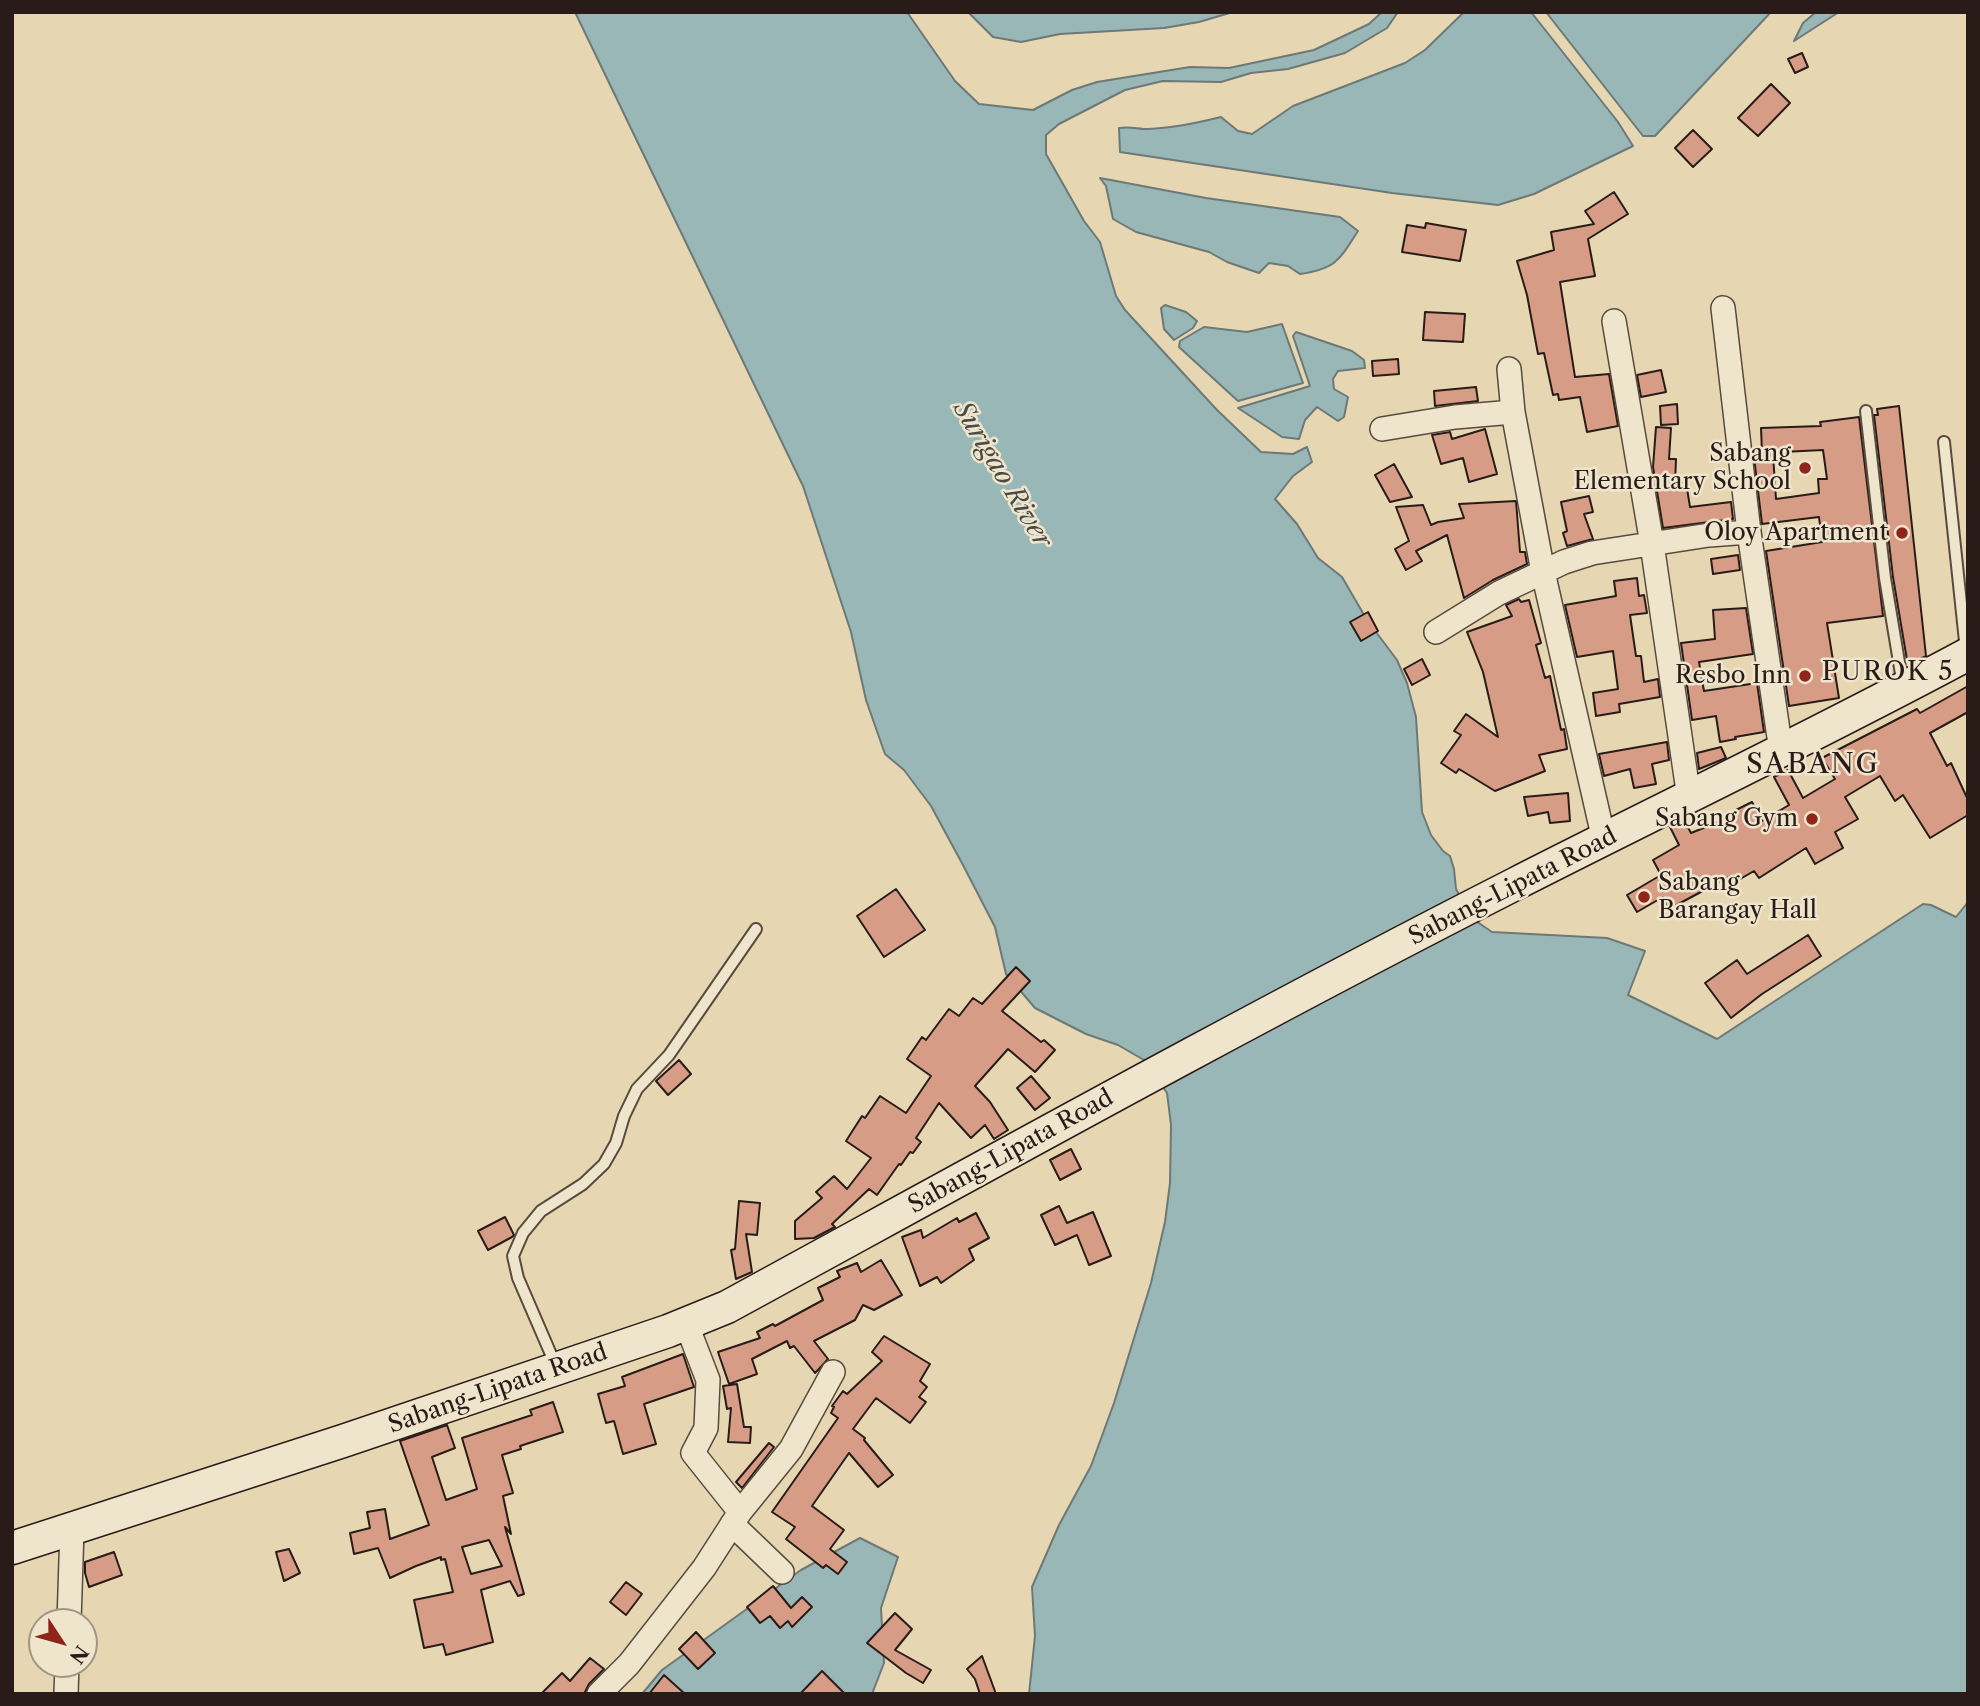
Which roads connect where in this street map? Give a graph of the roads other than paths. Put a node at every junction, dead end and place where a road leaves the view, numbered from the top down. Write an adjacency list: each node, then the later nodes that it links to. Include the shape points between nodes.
1 (1723, 308): 8 (street)
2 (1614, 321): 9 (street)
3 (1509, 369): 5 (street)
4 (1866, 411): 13 (lane, via 1885,578)
5 (1513, 412): 6 (street); 10 (street)
6 (1381, 429)
7 (1944, 442): 12 (lane)
8 (1749, 532): 9 (street); 14 (street)
9 (1652, 544): 10 (street, via 1592,553); 15 (street)
10 (1543, 572): 11 (street); 16 (street)
11 (1436, 632)
12 (1967, 655): 13 (main road, Sabang-Lipata Road)
13 (1904, 689): 14 (main road, Sabang-Lipata Road)
14 (1781, 751): 15 (main road, Sabang-Lipata Road)
15 (1689, 798): 16 (main road, Sabang-Lipata Road)
16 (1604, 840): 18 (main road, Sabang-Lipata Road, via 1100,1103 727,1307)
17 (757, 929): 19 (lane, via 668,1055 637,1089 604,1164 541,1211 523,1233 513,1256 518,1278)
18 (686, 1324): 19 (main road, Sabang-Lipata Road); 21 (street, via 708,1380 706,1428 693,1452)
19 (558, 1368): 22 (main road, Sabang-Lipata Road)
20 (833, 1372): 21 (street, via 791,1449)
21 (736, 1518): 24 (street); 26 (street, via 704,1568 629,1664)
22 (72, 1529): 23 (main road, Sabang-Lipata Road); 25 (street)
23 (12, 1548)
24 (782, 1572)
25 (69, 1608)
26 (599, 1694)

